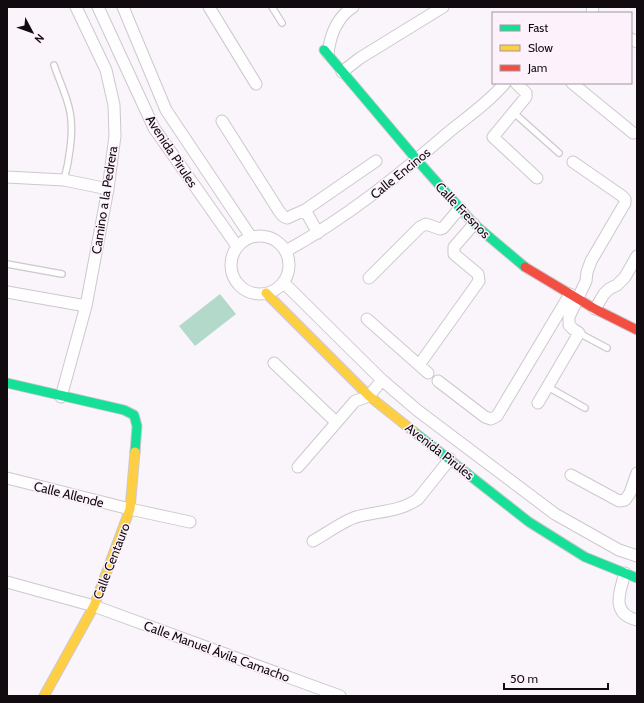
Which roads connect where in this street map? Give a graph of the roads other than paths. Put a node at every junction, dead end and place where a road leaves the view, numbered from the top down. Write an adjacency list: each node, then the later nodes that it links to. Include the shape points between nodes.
1 (76, 7): 26 (street, Camino a la Pedrera, via 106,70 114,105 115,136)
2 (123, 7): 31 (street, Avenida Pirules, via 166,110)
3 (209, 7): 12 (street)
4 (272, 7): 8 (lane)
5 (353, 7): 9 (street, via 340,19 332,32)
6 (443, 7): 11 (street, via 360,58)
7 (101, 8): 32 (street, Avenida Pirules, via 154,128)
8 (282, 23)
9 (326, 52): 11 (street, Calle Fresnos)
10 (54, 64): 25 (lane, via 70,112 71,138)
11 (342, 72): 20 (street, Calle Fresnos)
12 (256, 84)
13 (504, 84): 20 (street, Calle Encinos)
14 (517, 84): 16 (street, via 526,95)
15 (573, 84): 18 (street)
16 (513, 112): 19 (lane); 24 (street, via 493,137)
17 (222, 121): 28 (street, via 278,211 287,218)
18 (633, 133)
19 (560, 153)
20 (417, 160): 27 (street, Calle Fresnos); 30 (street, Calle Encinos, via 370,198)
21 (376, 161): 28 (street)
22 (572, 162): 41 (street, via 625,199 591,261 586,281)
23 (7, 177): 25 (street)
24 (537, 178)
25 (64, 180): 26 (street)
26 (108, 188): 42 (street, Camino a la Pedrera)
27 (460, 208): 29 (street, Calle Fresnos); 37 (street, via 443,228 426,224 420,227)
28 (305, 210): 30 (street)
29 (474, 224): 41 (street, Calle Fresnos, via 526,268); 49 (street, via 453,251 478,274 479,280)
30 (318, 233): 33 (street, Calle Encinos)
31 (251, 237): 32 (street); 33 (street, via 259,235 275,239)
32 (237, 246): 40 (street, via 230,266 235,280 255,294)
33 (286, 251): 38 (street, via 289,267)
34 (637, 256): 43 (street, via 625,277 617,285 609,288)
35 (7, 264): 36 (lane)
36 (62, 274)
37 (369, 278)
38 (283, 282): 40 (street); 51 (street, Avenida Pirules)
39 (7, 292): 42 (street)
40 (266, 293): 55 (street, Avenida Pirules)
41 (573, 296): 43 (street, Calle Fresnos); 46 (street, via 569,325); 52 (street, via 497,416 491,419 485,417)
42 (86, 306): 56 (street, Camino a la Pedrera)
43 (596, 309): 45 (street, Calle Fresnos)
44 (367, 319): 49 (street)
45 (637, 330)
46 (579, 333): 47 (lane); 54 (street)
47 (607, 348)
48 (274, 363): 59 (street)
49 (419, 365): 50 (street)
50 (428, 373)
51 (382, 380): 55 (street); 68 (street, Avenida Pirules, via 417,410 555,514 618,550)
52 (438, 381)
53 (7, 383): 56 (street)
54 (548, 387): 57 (street); 58 (lane)
55 (369, 396): 59 (street, via 355,401); 60 (street, Avenida Pirules)
56 (61, 397): 65 (street, Calle Centauro, via 124,410 134,415 137,426)
57 (538, 403)
58 (585, 408)
59 (336, 422): 61 (street)
60 (450, 459): 67 (street, via 412,503 355,517); 69 (street, Avenida Pirules, via 529,522 585,557)
61 (298, 467)
62 (637, 473): 63 (street, via 630,493 625,500 619,501)
63 (571, 475)
64 (7, 478): 65 (street, Calle Allende)
65 (130, 509): 66 (street, Calle Allende); 72 (street, Calle Centauro)
66 (190, 522)
67 (313, 541)
68 (637, 556)
69 (625, 573): 70 (street, Avenida Pirules); 73 (street, via 620,587 619,605 622,613)
70 (637, 578)
71 (7, 582): 72 (street, Calle Manuel Ávila Camacho)
72 (94, 606): 74 (street, Calle Centauro); 75 (street, Calle Manuel Ávila Camacho)
73 (637, 620)
74 (44, 696)
75 (338, 696)

